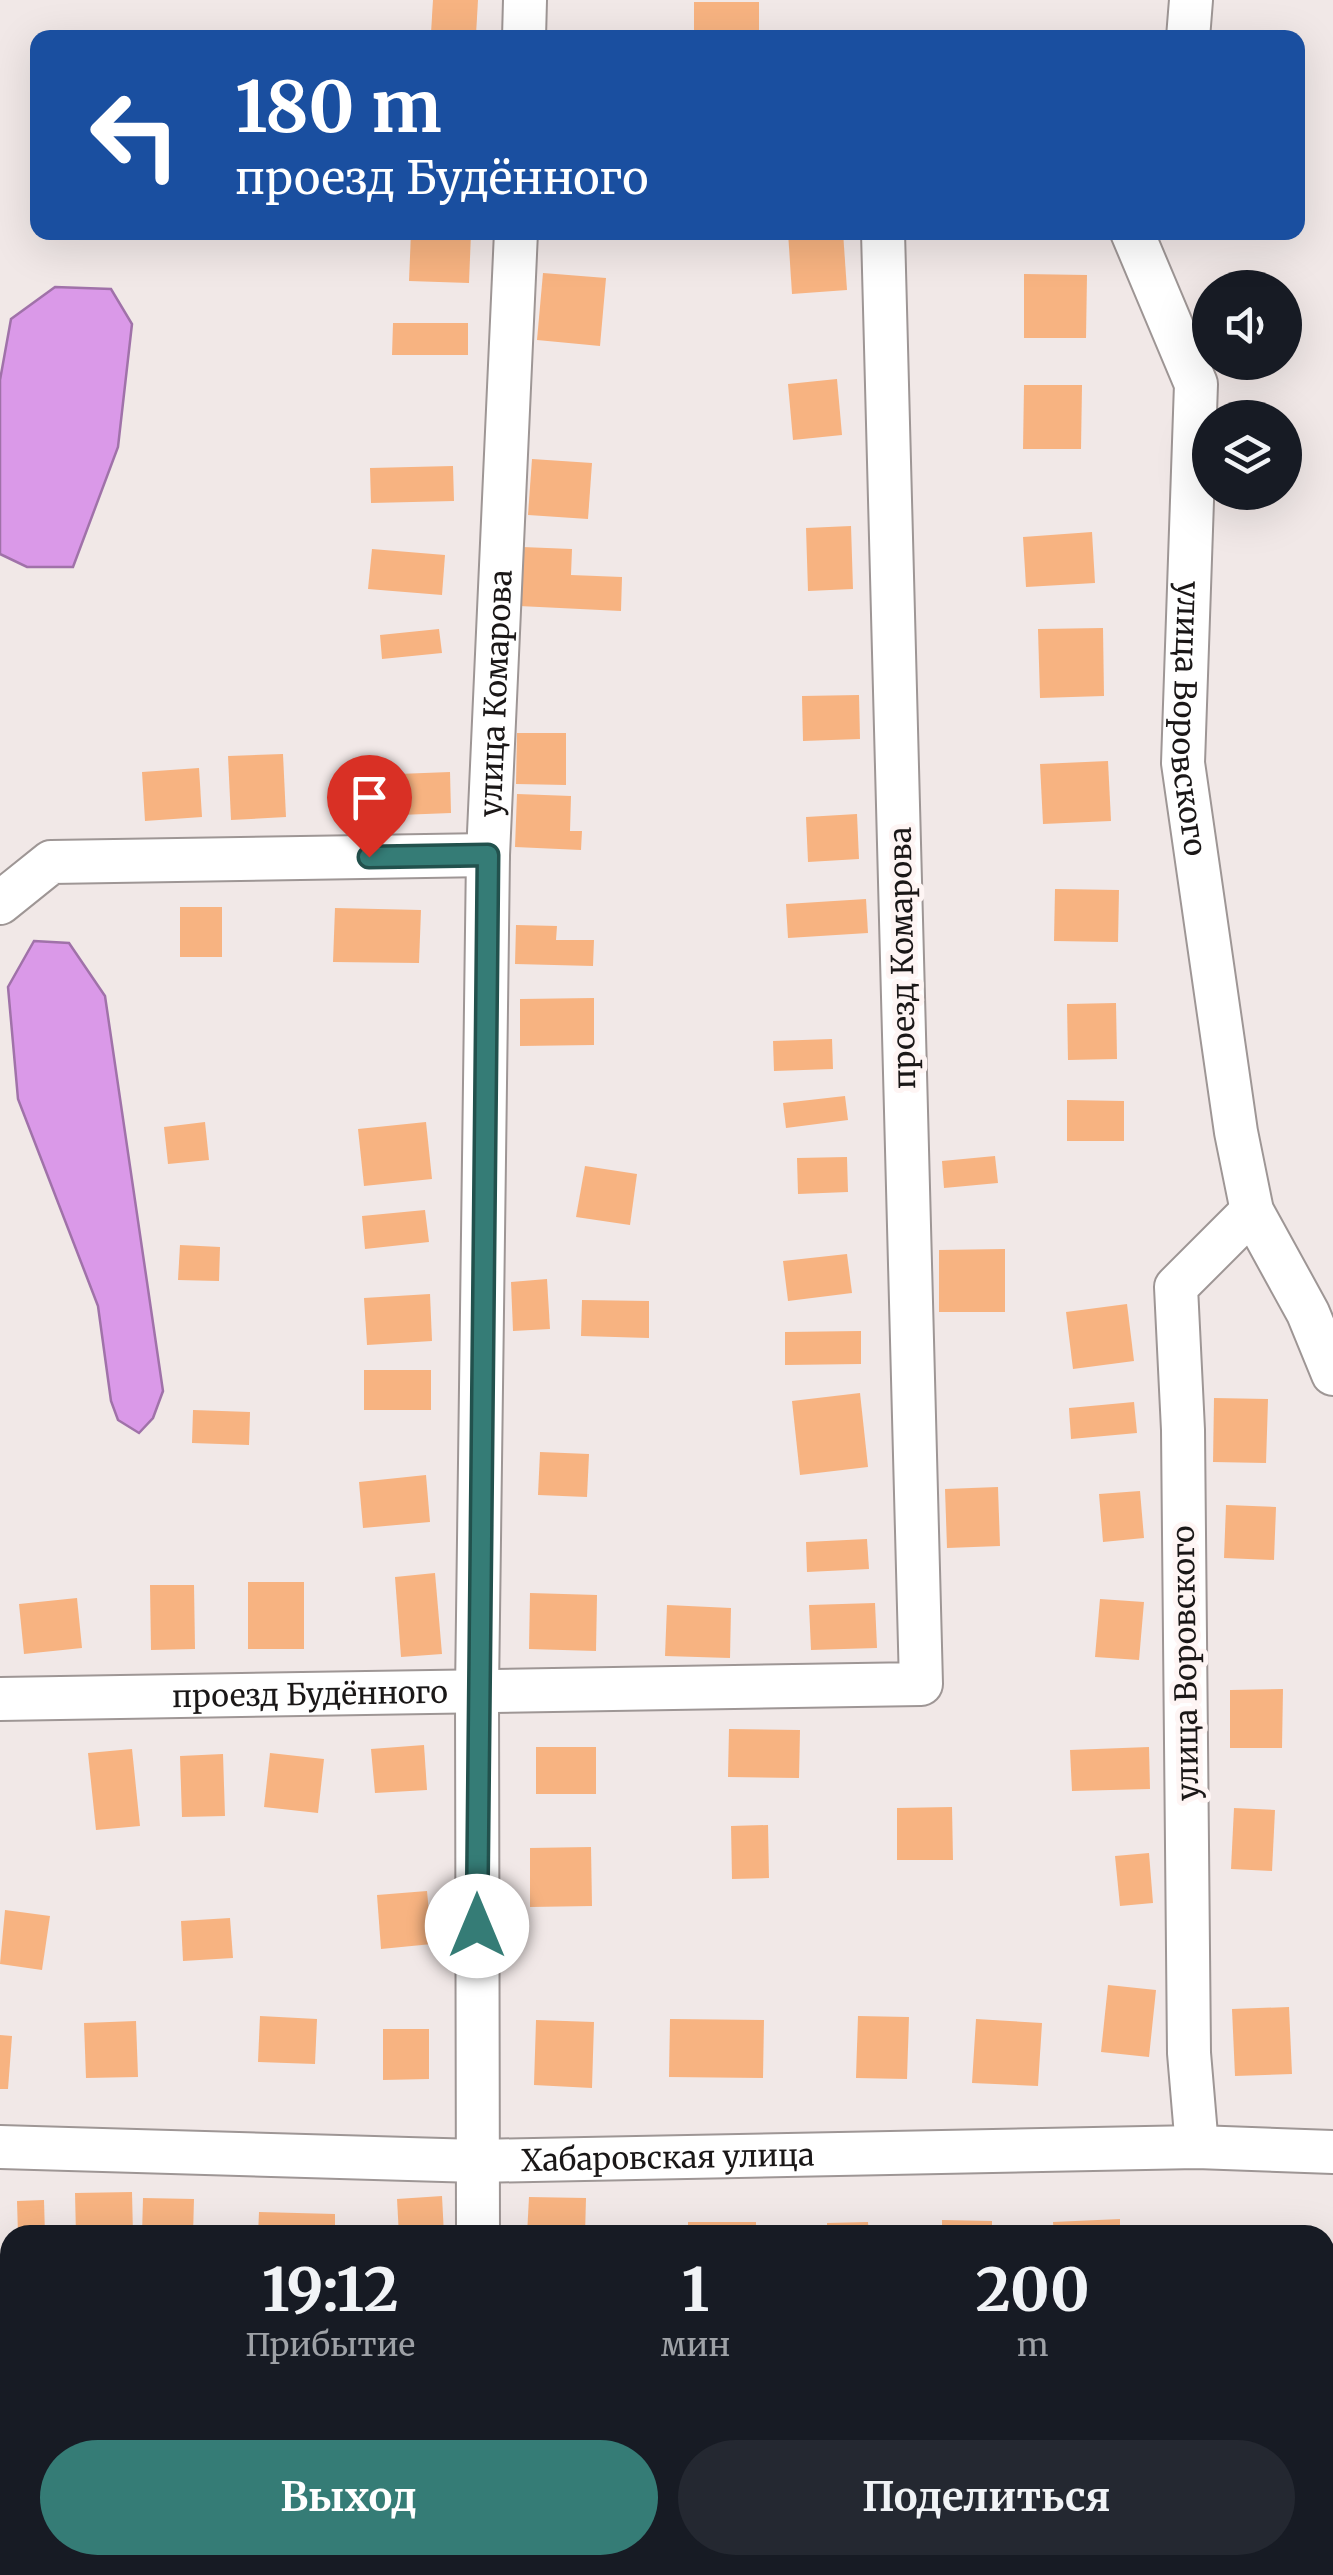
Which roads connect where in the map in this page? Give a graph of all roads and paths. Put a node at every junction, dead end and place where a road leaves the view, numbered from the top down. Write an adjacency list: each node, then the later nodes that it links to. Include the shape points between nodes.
1 (525, 0): 3 (street)
2 (1191, 0): 4 (street)
3 (524, 30)
4 (1189, 30)
5 (516, 240): 8 (street, улица Комарова)
6 (883, 240): 12 (street, проезд Комарова)
7 (1135, 240): 10 (street, улица Воровского, via 1196,384 1183,763)
8 (488, 855): 9 (street, via 52,862); 13 (street, улица Комарова)
9 (9, 885)
10 (1252, 1210): 11 (street, улица Воровского); 16 (street, улица Воровского, via 1176,1287 1189,2053)
11 (1333, 1374)
12 (920, 1684): 13 (street, проезд Будённого)
13 (477, 1692): 14 (street, проезд Будённого); 18 (street, улица Комарова)
14 (0, 1699)
15 (0, 2147): 18 (street, Хабаровская улица)
16 (1198, 2147): 17 (street, Хабаровская улица); 18 (street, Хабаровская улица)
17 (1333, 2152)
18 (477, 2161): 19 (street, улица Комарова)
19 (478, 2225)

